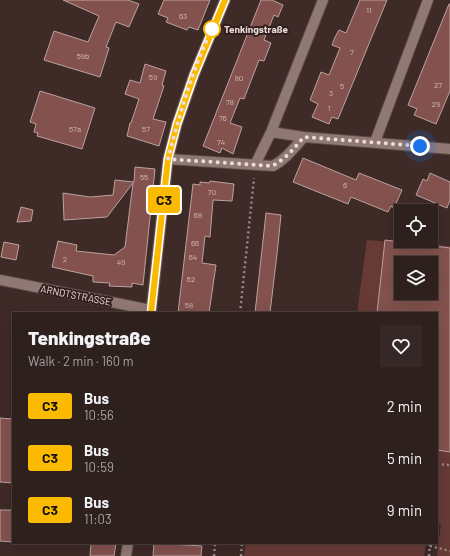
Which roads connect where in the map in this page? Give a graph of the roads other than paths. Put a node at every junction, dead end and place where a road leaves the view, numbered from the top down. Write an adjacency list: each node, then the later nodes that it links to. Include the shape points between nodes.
1 (225, 0): 8 (street, via 194,75)
2 (323, 0): 4 (street)
3 (428, 0): 6 (street)
4 (271, 132): 5 (street); 9 (street)
5 (304, 137): 6 (street); 9 (street, via 281,161 272,166)
6 (374, 142): 7 (street)
7 (450, 149)
8 (168, 159): 9 (street); 11 (street)
9 (255, 165)
10 (0, 280): 11 (street, ARNDTSTRASSE)
11 (151, 312)
12 (128, 544): 13 (street)
13 (126, 556)

